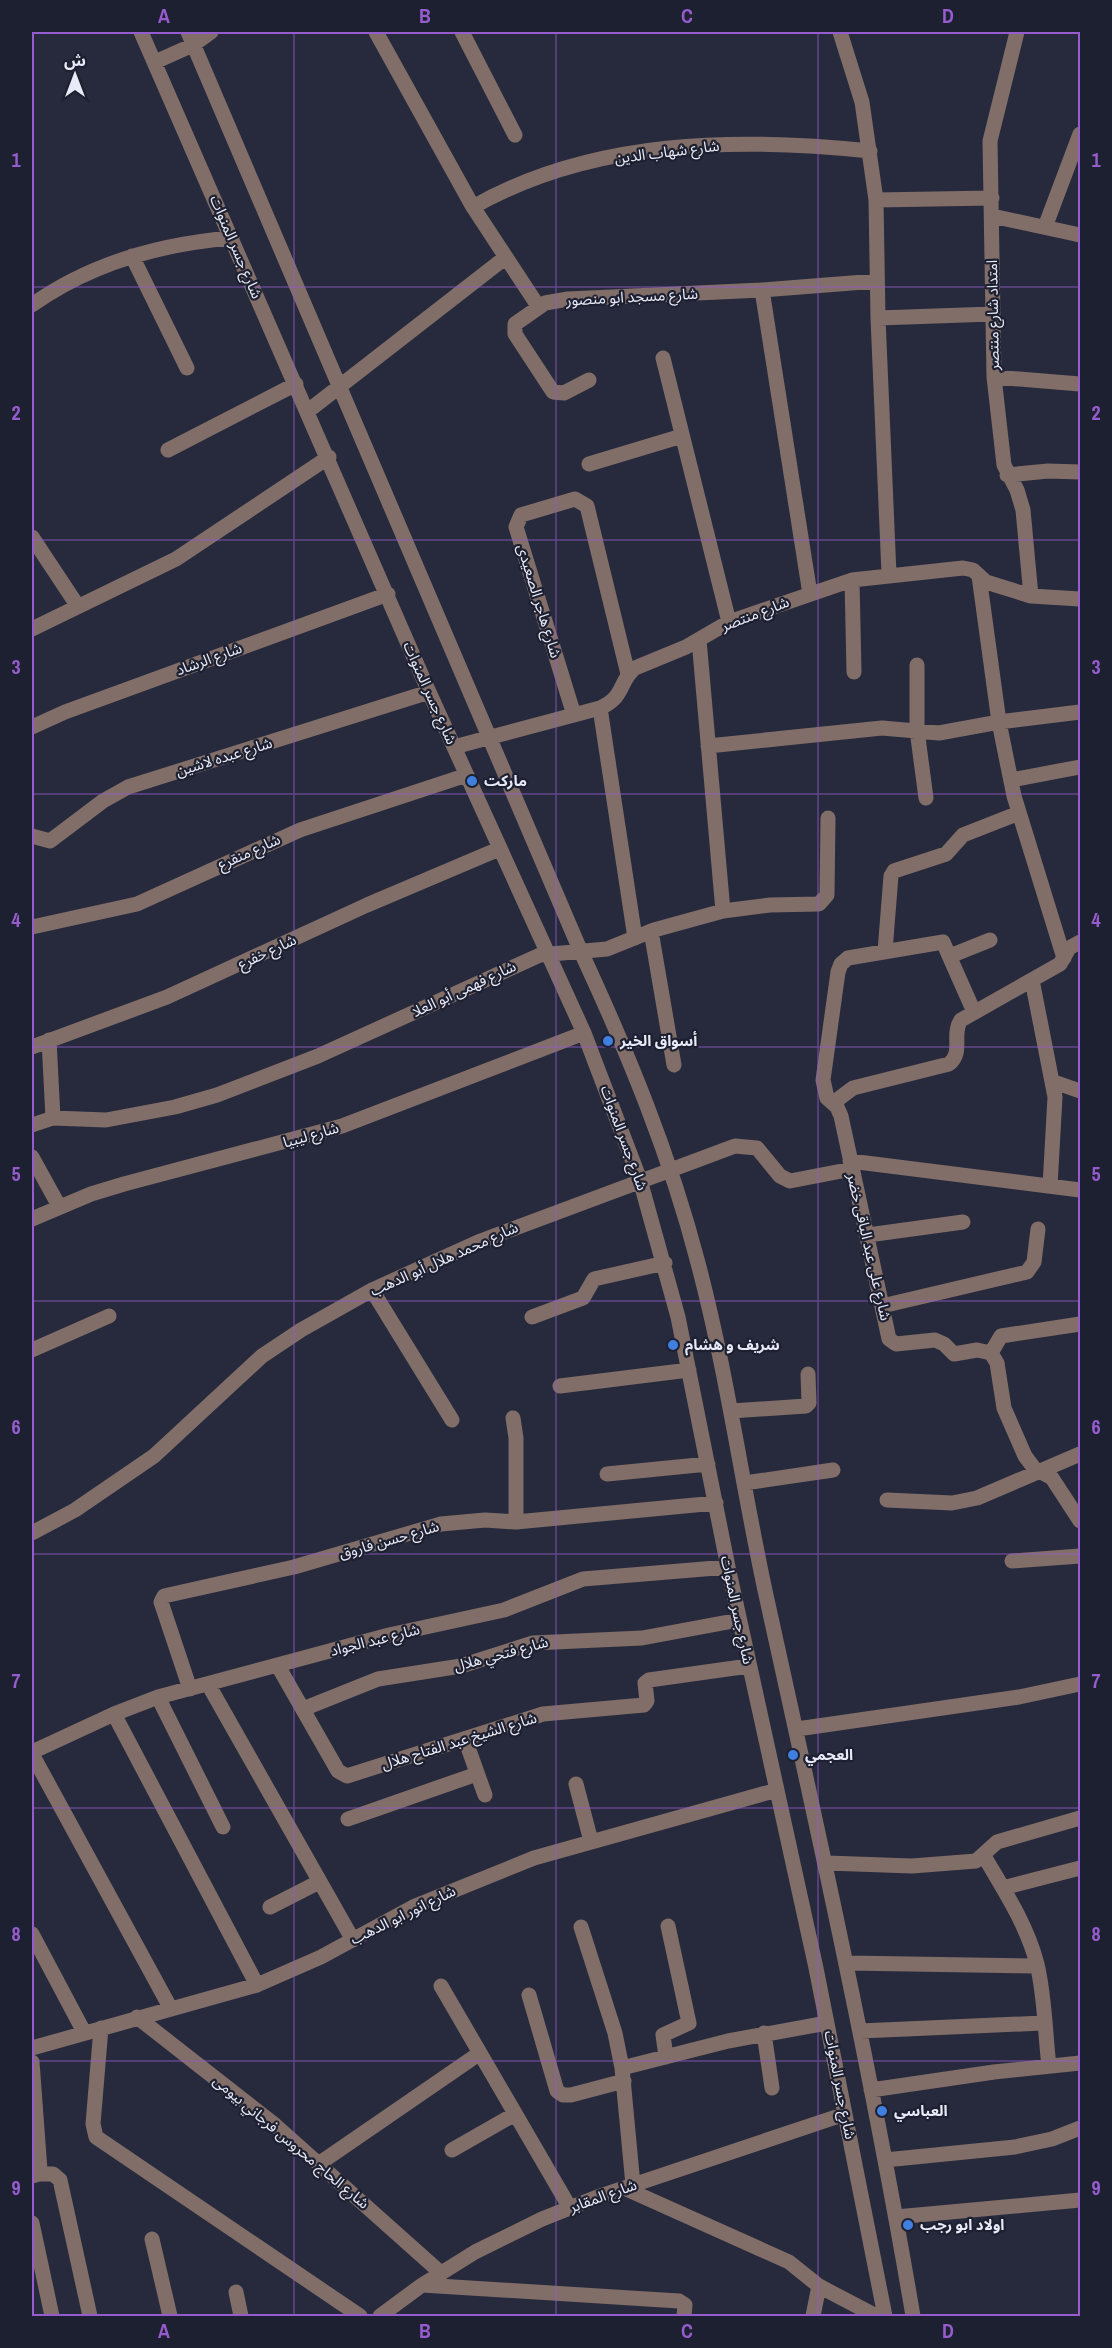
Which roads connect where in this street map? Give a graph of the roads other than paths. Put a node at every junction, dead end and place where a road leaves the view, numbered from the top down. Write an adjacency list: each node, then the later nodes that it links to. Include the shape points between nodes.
1 (141, 32): 8 (street, شارع جسر المنوات)
2 (211, 32): 7 (street)
3 (376, 32): 14 (street)
4 (462, 32): 10 (street)
5 (840, 32): 11 (street, via 862,102)
6 (1017, 32): 12 (street, امتداد شارع منتصر, via 991,127)
7 (191, 38): 8 (street); 33 (street, شارع جسر المنوات)
8 (155, 62): 18 (street, شارع جسر المنوات)
9 (1080, 134): 16 (street)
10 (515, 135)
11 (870, 150): 13 (street); 14 (street, شارع شهاب الدين, via 768,142 637,153 565,169)
12 (992, 198): 13 (street); 15 (street, امتداد شارع منتصر)
13 (876, 200): 21 (street)
14 (473, 207): 20 (street)
15 (992, 216): 16 (street); 25 (street, امتداد شارع منتصر)
16 (1045, 227): 17 (street)
17 (1080, 235)
18 (232, 238): 19 (street, via 163,246); 31 (street, شارع جسر المنوات)
19 (132, 256): 23 (street, via 73,280); 28 (street)
20 (506, 257): 24 (street); 33 (street)
21 (877, 281): 22 (street, شارع مسجد ابو منصور); 26 (street)
22 (762, 290): 24 (street, شارع مسجد ابو منصور, via 568,299); 46 (street)
23 (32, 305)
24 (538, 306): 30 (street, شارع مسجد ابو منصور, via 517,321 514,331 551,390 564,393)
25 (993, 314): 26 (street); 29 (street, امتداد شارع منتصر)
26 (878, 318): 42 (street)
27 (663, 358): 35 (street)
28 (188, 368)
29 (994, 377): 32 (street); 40 (street, امتداد شارع منتصر)
30 (589, 380)
31 (296, 384): 34 (street, شارع جسر المنوات); 36 (street)
32 (1080, 384)
33 (339, 385): 34 (street); 63 (street, شارع جسر المنوات)
34 (308, 411): 37 (street, شارع جسر المنوات)
35 (682, 436): 38 (street); 50 (street)
36 (168, 450)
37 (329, 457): 45 (street, شارع جسر المنوات); 49 (street, via 176,558)
38 (590, 464)
39 (1080, 472): 40 (street)
40 (1007, 475): 47 (street, امتداد شارع منتصر, via 1021,500)
41 (32, 537): 49 (street)
42 (889, 574): 43 (street, شارع منتصر, via 963,568); 44 (street, شارع منتصر)
43 (979, 576): 47 (street, شارع منتصر, via 986,582); 60 (street)
44 (852, 580): 46 (street, شارع منتصر); 54 (street)
45 (388, 594): 56 (street, شارع جسر المنوات); 61 (street, شارع الرشاد)
46 (810, 594): 50 (street, شارع منتصر)
47 (1031, 596): 48 (street, شارع منتصر)
48 (1080, 599)
49 (77, 605): 51 (street)
50 (729, 622): 52 (street, شارع منتصر)
51 (32, 629)
52 (699, 640): 55 (street, شارع منتصر); 64 (street)
53 (917, 666): 62 (street)
54 (854, 672)
55 (628, 674): 57 (street, via 616,699); 59 (street, شارع هاجر الصعيدى, via 587,506 575,499 521,515 516,527)
56 (429, 692): 65 (street, شارع جسر المنوات); 72 (street, شارع عبده لاشين, via 128,787 50,841)
57 (600, 708): 59 (street); 77 (street)
58 (1080, 712): 60 (street)
59 (574, 715): 63 (street)
60 (999, 722): 62 (street, via 939,733); 68 (street)
61 (32, 727)
62 (917, 730): 64 (street, via 882,728); 69 (street)
63 (490, 736): 65 (street); 81 (street, شارع جسر المنوات)
64 (708, 746): 74 (street)
65 (454, 747): 67 (street, شارع جسر المنوات)
66 (1080, 766): 68 (street)
67 (466, 776): 73 (street, شارع جسر المنوات); 75 (street, شارع منقرع, via 300,830 137,904)
68 (1011, 780): 70 (street)
69 (926, 798)
70 (1019, 813): 80 (street, via 963,835 946,854 894,871); 84 (street)
71 (828, 818): 74 (street, شارع فهمى أبو العلا, via 825,901)
72 (32, 836)
73 (499, 849): 82 (street, شارع جسر المنوات); 88 (street, شارع خفرع, via 167,997)
74 (723, 911): 76 (street, شارع فهمى أبو العلا)
75 (32, 927)
76 (651, 931): 77 (street, شارع فهمى أبو العلا); 90 (street)
77 (635, 938): 81 (street, شارع فهمى أبو العلا)
78 (990, 940): 83 (street)
79 (1080, 942): 84 (street)
80 (885, 951): 83 (street, شارع على عبد الباقى خضر, via 939,941); 93 (street, شارع على عبد الباقى خضر, via 848,958 839,968 823,1080 827,1098)
81 (581, 952): 82 (street, شارع فهمى أبو العلا); 98 (street, شارع جسر المنوات, via 640,1085)
82 (547, 953): 87 (street, شارع جسر المنوات); 94 (street, شارع فهمى أبو العلا, via 318,1056 217,1095 106,1120)
83 (950, 956): 86 (street)
84 (1064, 958): 85 (street)
85 (1032, 980): 86 (street); 91 (street)
86 (974, 1012): 93 (street, via 957,1025 956,1059 950,1064 853,1088)
87 (584, 1033): 99 (street, شارع جسر المنوات); 102 (street, شارع ليبيا, via 342,1126 124,1184)
88 (49, 1040): 89 (street, شارع خفرع); 94 (street)
89 (32, 1047)
90 (674, 1065)
91 (1054, 1082): 92 (street); 100 (street, via 1056,1113)
92 (1080, 1092)
93 (833, 1103): 97 (street, شارع على عبد الباقى خضر, via 841,1116)
94 (53, 1118): 95 (street, شارع فهمى أبو العلا)
95 (32, 1125)
96 (32, 1157): 102 (street)
97 (851, 1165): 98 (street, شارع محمد هلال أبو الدهب, via 790,1181 780,1176 757,1148 735,1146); 100 (street); 106 (street, شارع على عبد الباقى خضر)
98 (670, 1169): 99 (street, شارع محمد هلال أبو الدهب); 118 (street, شارع جسر المنوات, via 698,1262)
99 (640, 1180): 107 (street, شارع جسر المنوات); 108 (street, شارع محمد هلال أبو الدهب, via 478,1242)
100 (1050, 1186): 101 (street)
101 (1080, 1190)
102 (60, 1206): 103 (street, شارع ليبيا)
103 (32, 1219)
104 (963, 1222): 106 (street)
105 (1038, 1229): 109 (street, via 1034,1262 1027,1272)
106 (868, 1235): 109 (street, شارع على عبد الباقى خضر)
107 (665, 1263): 111 (street, via 594,1279 584,1298); 115 (street, شارع جسر المنوات)
108 (372, 1290): 120 (street); 131 (street, شارع محمد هلال أبو الدهب, via 262,1356 154,1456 75,1510)
109 (882, 1306): 114 (street, شارع على عبد الباقى خضر, via 893,1343 935,1340 954,1354 977,1350)
110 (109, 1316): 113 (street)
111 (532, 1317)
112 (1080, 1324): 114 (street, via 1005,1334 998,1338)
113 (32, 1350)
114 (991, 1353): 124 (street, via 997,1363 1004,1408 1029,1462)
115 (689, 1370): 117 (street); 122 (street, شارع جسر المنوات)
116 (808, 1374): 118 (street, via 806,1406)
117 (560, 1386)
118 (731, 1411): 126 (street, شارع جسر المنوات)
119 (513, 1418): 130 (street)
120 (452, 1420)
121 (1080, 1454): 124 (street)
122 (708, 1464): 125 (street); 128 (street, شارع جسر المنوات)
123 (833, 1470): 126 (street)
124 (1041, 1471): 127 (street, via 976,1498 952,1503); 129 (street, via 1052,1478)
125 (607, 1474)
126 (745, 1483): 144 (street, شارع جسر المنوات)
127 (887, 1500)
128 (716, 1503): 130 (street, شارع حسن فاروق); 134 (street, شارع جسر المنوات)
129 (1080, 1521)
130 (516, 1522): 140 (street, شارع حسن فاروق, via 441,1524 294,1567 164,1596 161,1602)
131 (32, 1533)
132 (1080, 1556): 133 (street)
133 (1012, 1561)
134 (728, 1567): 135 (street, شارع جسر المنوات); 136 (street, شارع عبد الجواد, via 584,1579 504,1610 389,1635)
135 (739, 1620): 137 (street, شارع جسر المنوات); 142 (street, شارع فتحي هلال, via 632,1639 533,1643 461,1666 378,1679)
136 (278, 1666): 138 (street, شارع عبد الجواد); 142 (street, شارع الشيخ عبد الفتاح هلال)
137 (749, 1666): 145 (street, شارع الشيخ عبد الفتاح هلال, via 647,1680 647,1703 642,1706 543,1714); 149 (street, شارع جسر المنوات)
138 (208, 1684): 140 (street, شارع عبد الجواد); 158 (street)
139 (1080, 1684): 144 (street, via 1019,1697)
140 (190, 1689): 141 (street, شارع عبد الجواد)
141 (158, 1697): 143 (street, شارع عبد الجواد); 153 (street)
142 (303, 1709): 145 (street, شارع الشيخ عبد الفتاح هلال, via 338,1771 347,1776)
143 (114, 1714): 146 (street, شارع عبد الجواد); 167 (street)
144 (797, 1729): 156 (street, شارع جسر المنوات)
145 (465, 1739): 147 (street)
146 (32, 1753): 170 (street)
147 (477, 1774): 150 (street); 152 (street)
148 (576, 1784): 154 (street)
149 (777, 1790): 154 (street, شارع انور ابو الدهب); 172 (street, شارع جسر المنوات)
150 (485, 1795)
151 (1080, 1818): 155 (street, via 997,1842)
152 (348, 1820)
153 (223, 1827)
154 (591, 1841): 164 (street, شارع انور ابو الدهب, via 473,1881)
155 (984, 1856): 156 (street, via 976,1861 938,1865); 159 (street)
156 (827, 1863): 165 (street, شارع جسر المنوات)
157 (1080, 1868): 159 (street)
158 (320, 1882): 160 (street); 164 (street)
159 (1002, 1888): 166 (street, via 1024,1928)
160 (270, 1907)
161 (668, 1926): 180 (street, via 690,2023 663,2035)
162 (581, 1927): 184 (street, via 615,2033)
163 (32, 1934): 176 (street)
164 (352, 1940): 167 (street, شارع انور ابو الدهب)
165 (847, 1963): 166 (street); 175 (street, شارع جسر المنوات)
166 (1037, 1966): 173 (street)
167 (257, 1985): 170 (street, شارع انور ابو الدهب)
168 (441, 1986): 179 (street)
169 (529, 1995): 184 (street, via 557,2091 571,2095)
170 (171, 2009): 171 (street, شارع انور ابو الدهب)
171 (137, 2017): 174 (street, شارع انور ابو الدهب); 192 (street, شارع الحاج محروس فرجاني بيومى)
172 (827, 2023): 177 (street); 188 (street, شارع جسر المنوات)
173 (1043, 2023): 175 (street); 183 (street)
174 (101, 2028): 176 (street, شارع انور ابو الدهب); 208 (street, via 93,2124 96,2138)
175 (860, 2031): 186 (street, شارع جسر المنوات)
176 (84, 2032): 178 (street, شارع انور ابو الدهب)
177 (764, 2033): 180 (street); 185 (street)
178 (32, 2048)
179 (480, 2053): 187 (street); 192 (street)
180 (666, 2057): 184 (street)
181 (32, 2062): 193 (street)
182 (1080, 2063): 183 (street)
183 (1049, 2066): 186 (street)
184 (623, 2075): 194 (street)
185 (772, 2088)
186 (871, 2090): 191 (street, شارع جسر المنوات)
187 (515, 2114): 190 (street); 196 (street)
188 (845, 2114): 194 (street, شارع المقابر); 213 (street, شارع جسر المنوات)
189 (1080, 2128): 191 (street, via 1015,2147)
190 (452, 2150)
191 (885, 2160): 197 (street, شارع جسر المنوات)
192 (320, 2163): 200 (street, شارع الحاج محروس فرجاني بيومى)
193 (35, 2175): 205 (street, via 53,2174 60,2180)
194 (628, 2186): 196 (street, شارع المقابر); 202 (street, via 789,2262)
195 (1080, 2200): 197 (street)
196 (570, 2208): 200 (street, شارع المقابر, via 508,2235)
197 (896, 2217): 214 (street, شارع جسر المنوات)
198 (32, 2223): 204 (street)
199 (152, 2239): 206 (street)
200 (441, 2273): 201 (street, شارع المقابر)
201 (422, 2285): 209 (street, شارع المقابر); 210 (street, via 679,2301 685,2305)
202 (819, 2286): 211 (street); 212 (street)
203 (236, 2292): 207 (street)
204 (52, 2316)
205 (90, 2316)
206 (170, 2316)
207 (241, 2316)
208 (360, 2316)
209 (380, 2316)
210 (684, 2316)
211 (813, 2316)
212 (876, 2316)
213 (885, 2316)
214 (913, 2316)

